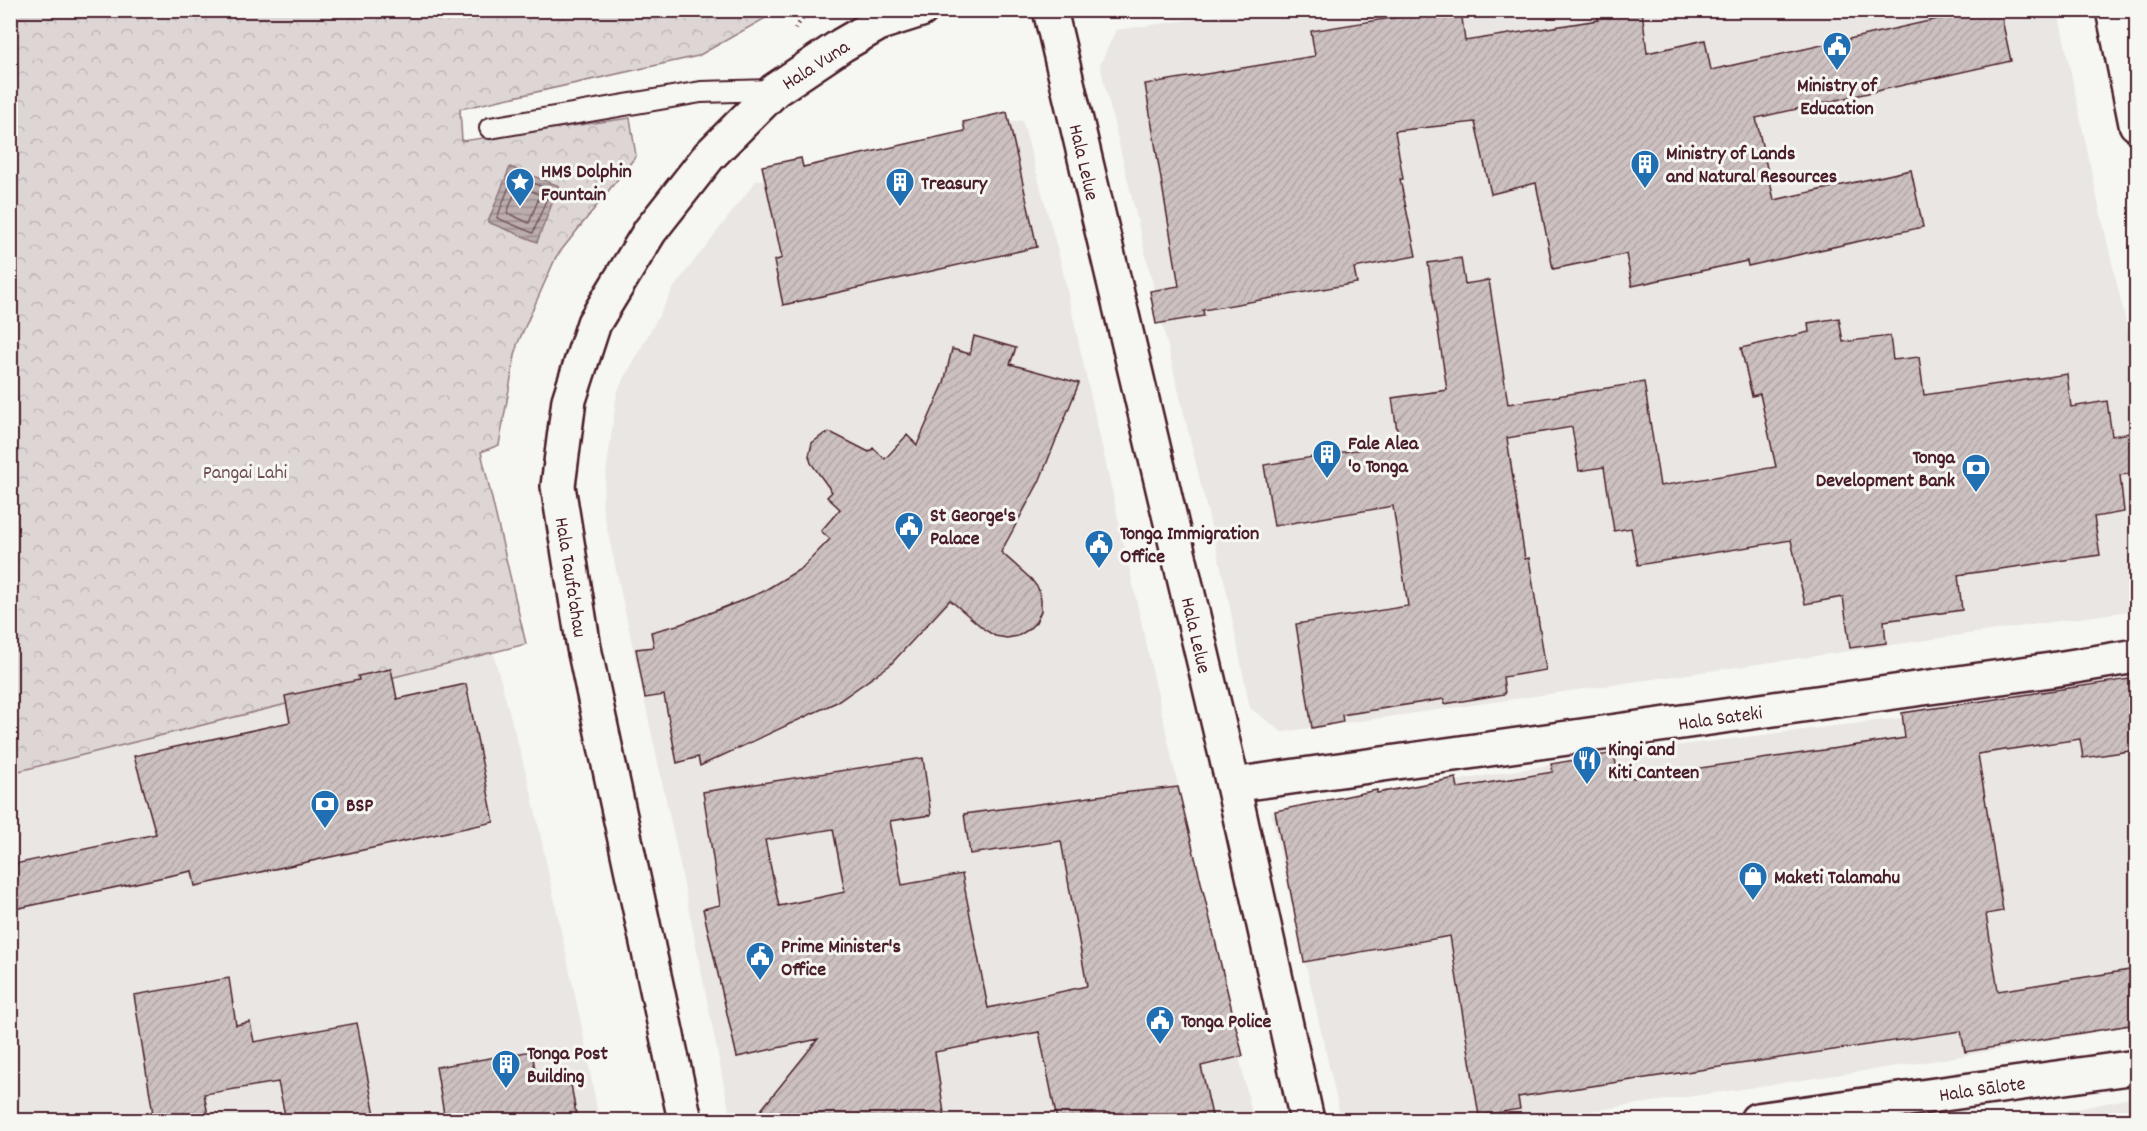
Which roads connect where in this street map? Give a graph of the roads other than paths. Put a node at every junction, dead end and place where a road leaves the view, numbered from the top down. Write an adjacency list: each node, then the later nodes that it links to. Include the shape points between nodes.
1 (921, 10): 4 (street, Hala Vuna)
2 (1050, 10): 9 (street, Hala Lelue)
3 (2113, 10): 6 (street)
4 (878, 17): 5 (street, Hala Vuna)
5 (775, 90): 7 (lane, via 701,92); 12 (street, Hala Taufa'ahau, via 709,156 650,231 594,322 569,400 558,486 584,648)
6 (2136, 124)
7 (490, 128)
8 (2136, 656): 9 (street, Hala Sateki)
9 (1233, 785): 13 (street, Hala Lelue)
10 (2136, 1067): 11 (street, Hala Sālote)
11 (1875, 1112): 14 (street, Hala Sālote)
12 (685, 1120)
13 (1307, 1120)
14 (1757, 1120)

